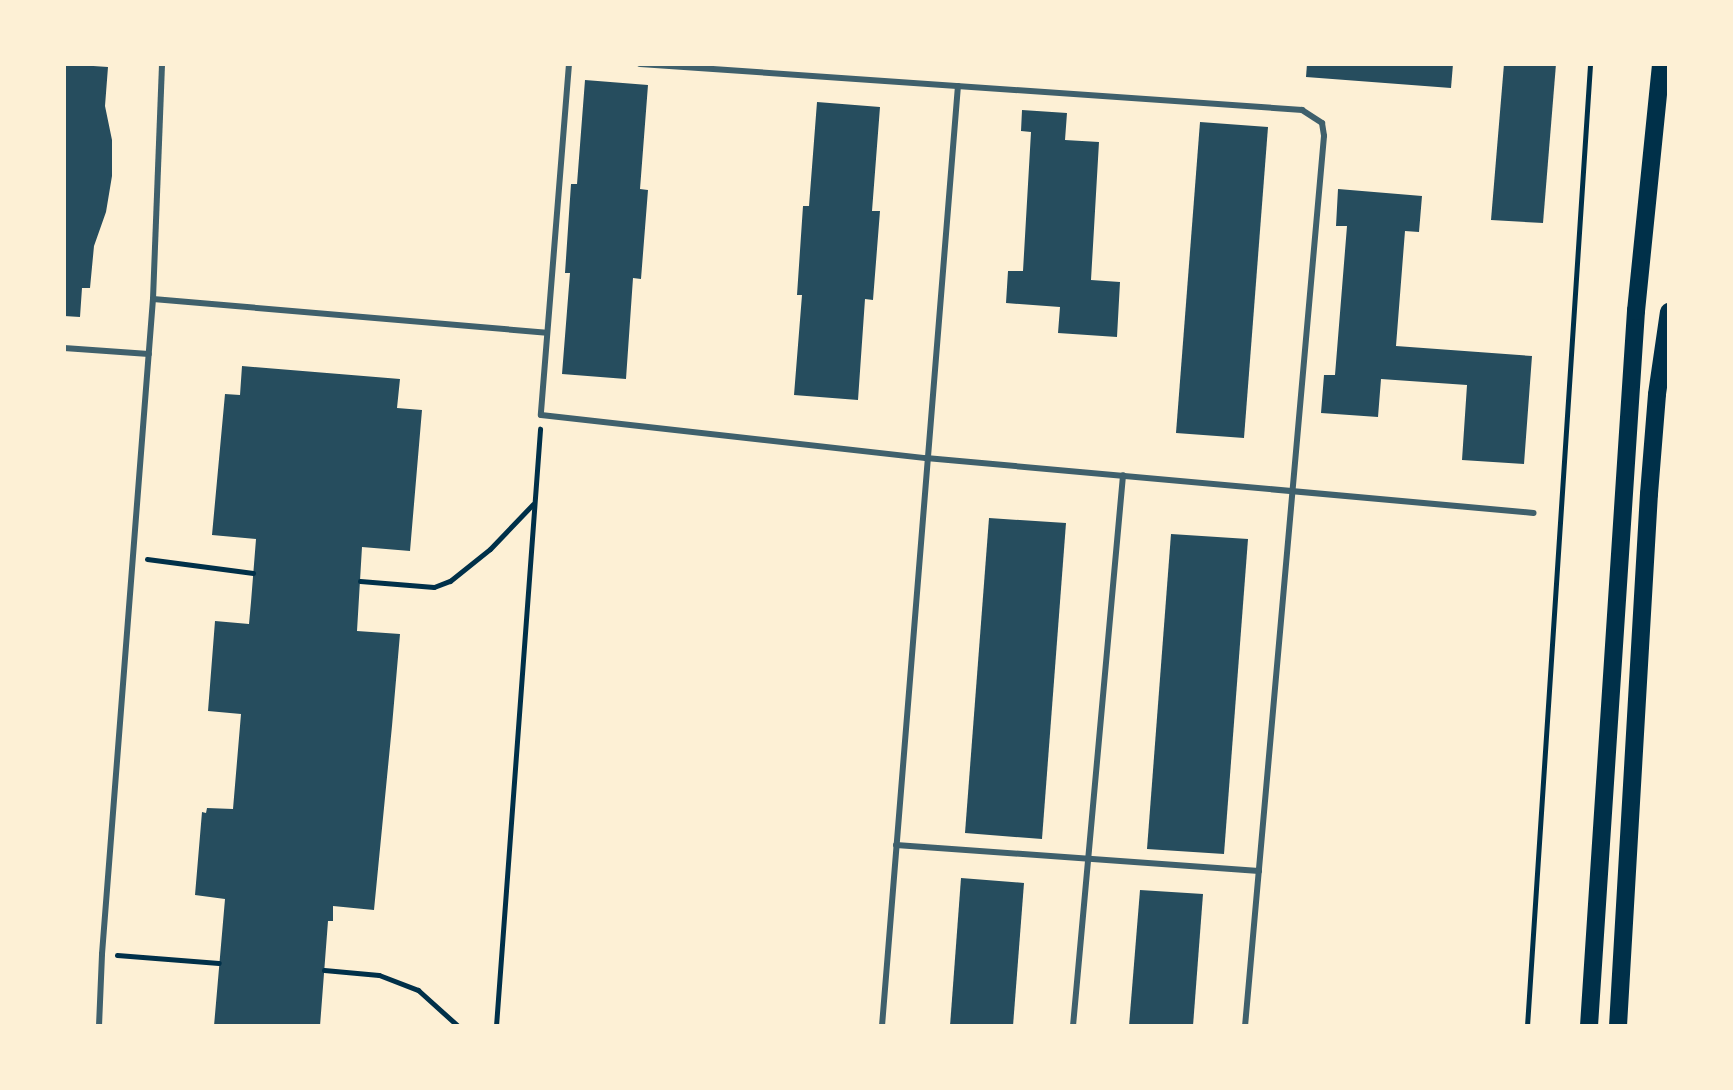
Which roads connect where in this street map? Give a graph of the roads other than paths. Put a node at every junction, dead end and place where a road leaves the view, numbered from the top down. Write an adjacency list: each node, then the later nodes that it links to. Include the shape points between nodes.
1 (162, 64): 6 (lane)
2 (569, 64): 8 (lane)
3 (640, 64): 5 (lane)
4 (1661, 64): 22 (main road, via 1636,311)
5 (958, 86): 11 (lane); 13 (lane, via 1302,110 1322,123)
6 (153, 299): 8 (lane); 10 (lane)
7 (1669, 312): 23 (main road, via 1650,480)
8 (547, 333): 11 (lane, via 541,415)
9 (64, 348): 10 (lane)
10 (149, 354): 18 (lane)
11 (926, 458): 12 (lane); 15 (lane)
12 (1123, 475): 13 (lane); 16 (lane)
13 (1291, 491): 14 (lane); 17 (lane)
14 (1534, 513)
15 (896, 845): 16 (lane); 19 (lane)
16 (1085, 860): 17 (lane); 20 (lane)
17 (1259, 871): 21 (lane)
18 (99, 1026)
19 (882, 1026)
20 (1073, 1026)
21 (1245, 1026)
22 (1589, 1026)
23 (1618, 1026)

